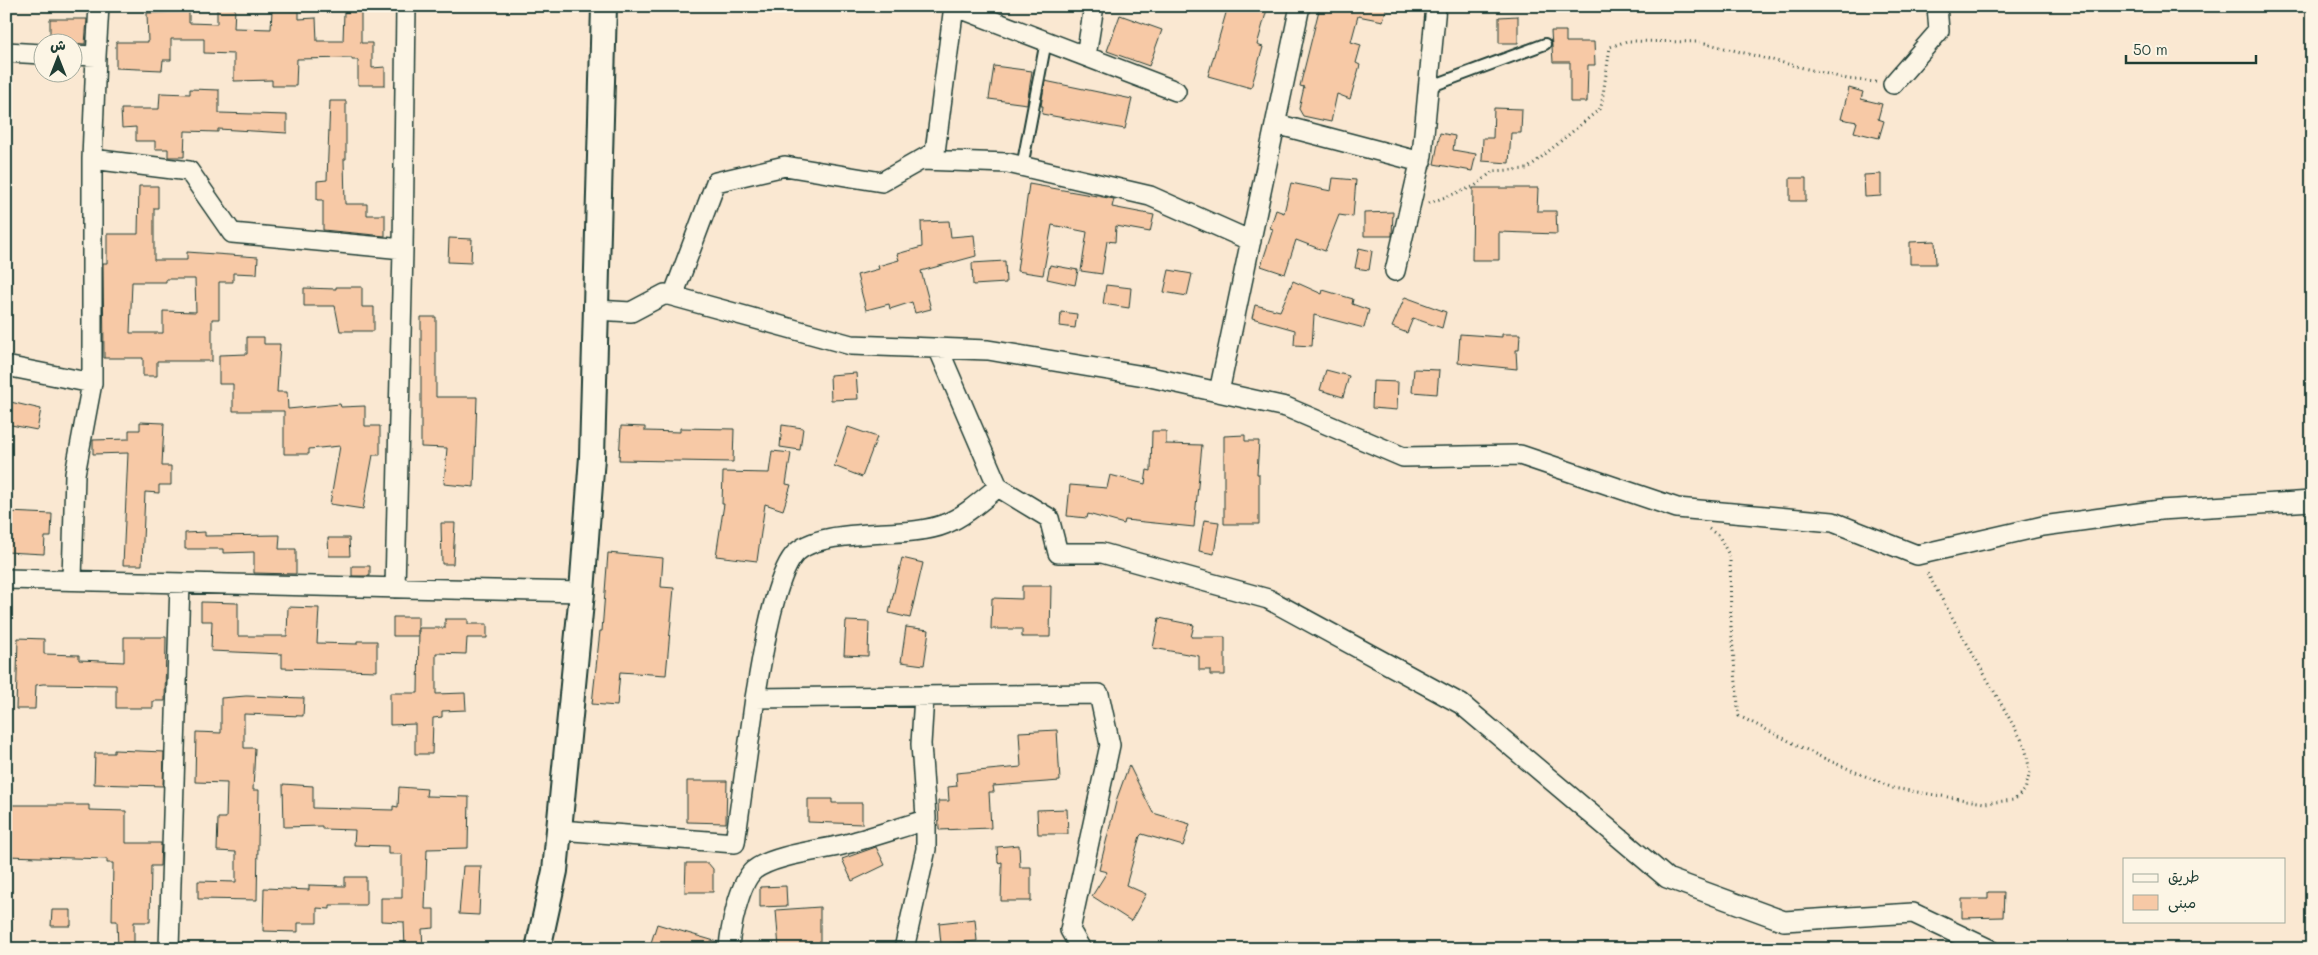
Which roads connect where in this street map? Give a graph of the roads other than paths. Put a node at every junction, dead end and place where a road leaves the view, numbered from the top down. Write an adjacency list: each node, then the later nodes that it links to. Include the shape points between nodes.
1 (99, 6): 14 (street)
2 (406, 6): 25 (street)
3 (604, 6): 28 (street)
4 (954, 6): 9 (street); 21 (street, via 934,152)
5 (1094, 6): 15 (street)
6 (1300, 6): 19 (street)
7 (1436, 6): 17 (street)
8 (1937, 6): 16 (street, via 1939,31)
9 (1046, 41): 15 (street); 23 (lane)
10 (1545, 44): 17 (lane)
11 (6, 52): 12 (street)
12 (32, 53)
13 (82, 55): 14 (street)
14 (96, 56): 20 (street)
15 (1086, 56): 18 (street)
16 (1893, 84)
17 (1429, 87): 22 (street)
18 (1176, 91)
19 (1276, 124): 22 (street); 24 (street)
20 (92, 159): 25 (street, via 188,170 232,233); 31 (street)
21 (921, 160): 23 (street); 27 (street, via 882,182 785,166 716,182)
22 (1421, 162): 26 (street)
23 (1022, 166): 24 (street, via 1150,196)
24 (1251, 241): 32 (street)
25 (403, 249): 38 (street)
26 (1395, 271)
27 (673, 296): 28 (street, via 665,294 632,312); 29 (street, via 851,345)
28 (596, 310): 39 (street, via 592,458)
29 (938, 348): 32 (street, via 988,350); 33 (street)
30 (6, 366): 31 (street)
31 (92, 383): 36 (street, via 75,474)
32 (1219, 392): 34 (street, via 1286,407 1403,457 1520,455 1678,508 1833,522 1917,555 2053,525 2160,510)
33 (998, 487): 41 (street, via 967,512 944,524 925,530 817,541 794,554 783,575 764,642); 49 (street, via 1049,518 1058,553 1102,553 1268,599 1461,704 1667,878 1784,921 1913,913)
34 (2312, 501)
35 (6, 579): 36 (street)
36 (72, 580): 37 (street)
37 (180, 583): 38 (street); 44 (street)
38 (395, 588): 39 (street)
39 (582, 592): 43 (street)
40 (924, 696): 41 (street); 42 (street, via 920,744); 48 (street, via 1099,694 1110,745 1070,930)
41 (755, 698): 43 (street, via 735,843)
42 (926, 820): 46 (street, via 777,860 754,871 741,894 730,928); 47 (street, via 926,849)
43 (559, 830): 45 (street, via 556,870)
44 (169, 949)
45 (538, 949)
46 (728, 949)
47 (904, 949)
48 (1081, 949)
49 (1989, 949)

